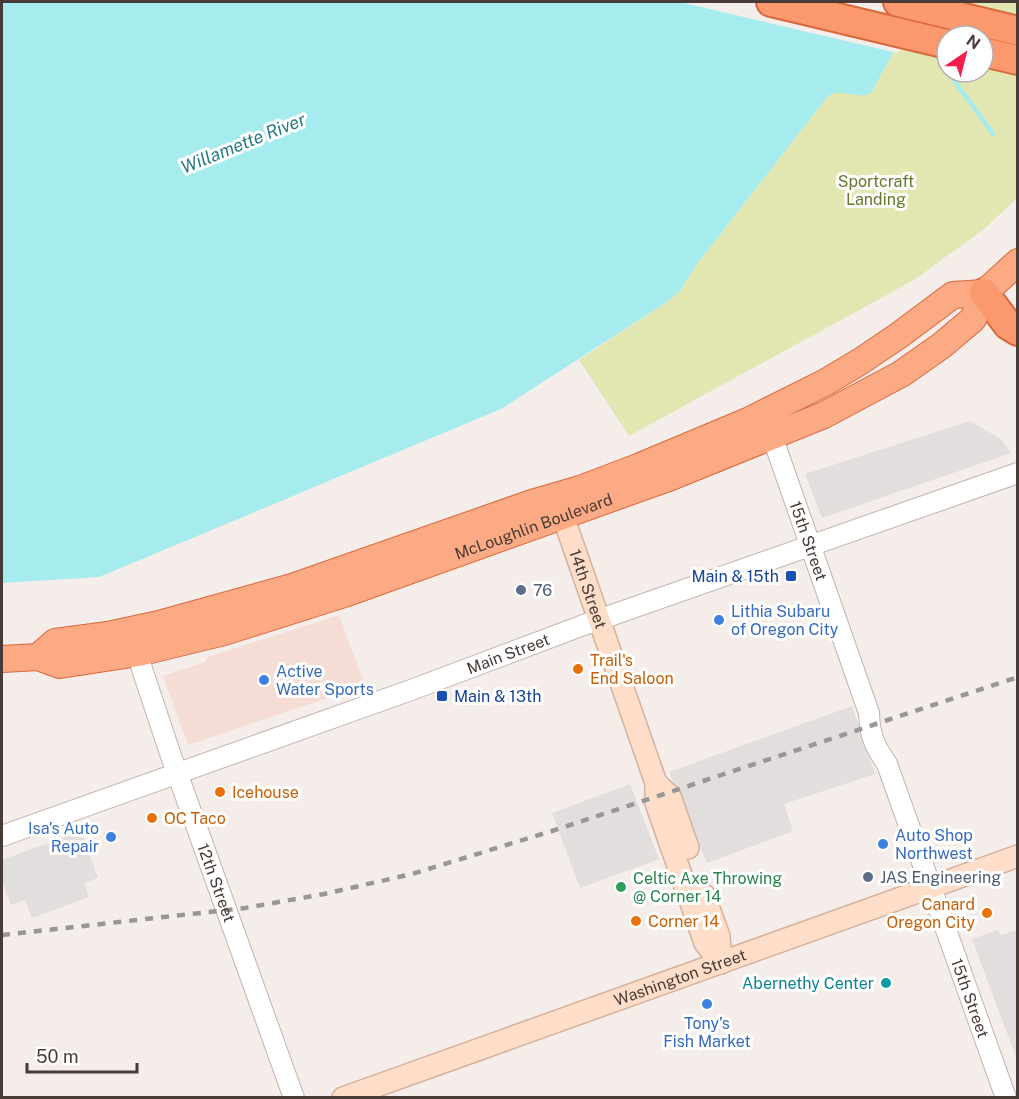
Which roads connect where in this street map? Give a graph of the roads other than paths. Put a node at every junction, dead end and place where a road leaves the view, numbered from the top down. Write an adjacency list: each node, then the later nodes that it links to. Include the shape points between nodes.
1 (771, 2): 4 (highway)
2 (898, 2): 3 (highway)
3 (1017, 31)
4 (935, 41)
5 (995, 55): 6 (highway)
6 (1017, 60)
7 (1017, 262): 8 (highway, McLoughlin Boulevard)
8 (984, 293): 9 (highway); 10 (highway); 11 (highway, McLoughlin Boulevard, via 973,319 926,357 824,415); 13 (highway, McLoughlin Boulevard, via 953,296 826,382)
9 (1017, 313)
10 (1017, 331)
11 (772, 436): 13 (highway, McLoughlin Boulevard, via 671,477); 14 (street, 15th Street)
12 (1017, 473): 14 (street, Main Street)
13 (559, 506): 15 (main road, 14th Street); 16 (highway, McLoughlin Boulevard, via 283,614 224,632)
14 (810, 547): 15 (street, Main Street); 21 (street, 15th Street, via 869,713 875,746 887,764)
15 (599, 620): 18 (street, Main Street); 22 (main road, 14th Street, via 656,783 670,796 719,936)
16 (136, 641): 17 (highway, McLoughlin Boulevard, via 60,665 38,657); 18 (street, 12th Street)
17 (2, 659)
18 (178, 773): 19 (street, Main Street); 23 (street, 12th Street)
19 (2, 836)
20 (1017, 856): 21 (main road, Washington Street)
21 (932, 888): 22 (main road, Washington Street); 25 (street, 15th Street)
22 (721, 963): 24 (main road, Washington Street)
23 (294, 1098)
24 (343, 1098)
25 (1006, 1098)

